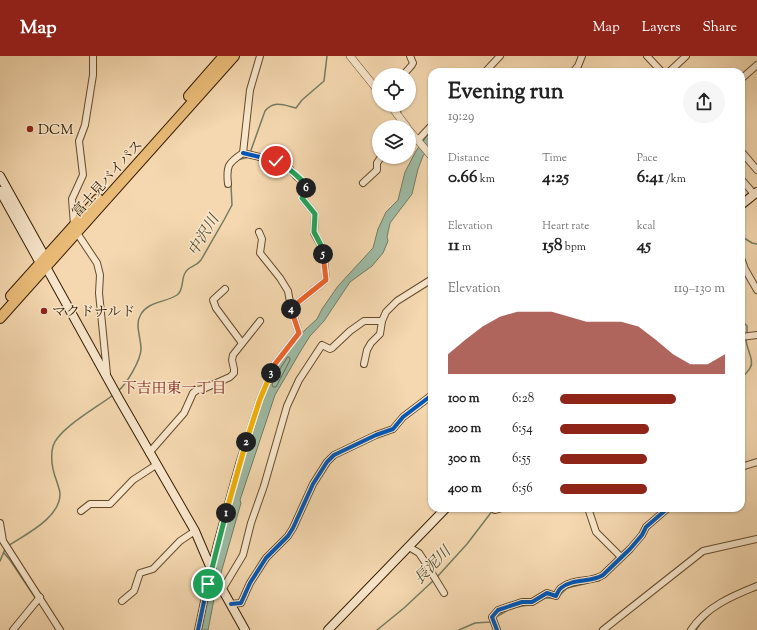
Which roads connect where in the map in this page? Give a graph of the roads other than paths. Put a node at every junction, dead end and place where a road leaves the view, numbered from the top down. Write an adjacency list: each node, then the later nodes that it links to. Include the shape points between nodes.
1 (93, 56): 36 (street, via 93,75 85,125 79,141 83,176 72,199)
2 (224, 56): 36 (highway, 富士見バイパス)
3 (234, 56): 36 (highway, 富士見バイパス)
4 (260, 56): 25 (street, via 250,90)
5 (350, 56): 18 (street)
6 (410, 56): 12 (street, via 413,63)
7 (500, 56): 13 (street)
8 (582, 56): 14 (street)
9 (647, 56): 15 (street)
10 (686, 56): 16 (street)
11 (757, 65): 17 (street)
12 (410, 68)
13 (489, 68)
14 (577, 68)
15 (658, 68)
16 (673, 68)
17 (745, 76)
18 (372, 83)
19 (397, 114): 20 (street)
20 (401, 120)
21 (428, 130): 23 (street)
22 (416, 139): 23 (street)
23 (418, 141): 24 (street)
24 (428, 152)
25 (243, 153): 32 (street, via 232,160 226,170); 44 (street, via 287,166 307,185 302,198 315,214 314,232 323,249 326,280)
26 (745, 156): 28 (street)
27 (377, 164): 30 (street, via 377,170)
28 (757, 170)
29 (0, 176): 38 (main road)
30 (362, 183)
31 (745, 183): 34 (street)
32 (228, 184)
33 (0, 191): 38 (main road)
34 (756, 193): 35 (main road)
35 (745, 201)
36 (75, 229): 38 (highway, 富士見バイパス); 52 (street, via 97,263 100,275 98,293)
37 (259, 232): 44 (street, via 262,239 260,253 288,291)
38 (44, 262): 43 (highway, 富士見バイパス); 45 (highway, 富士見バイパス); 52 (main road)
39 (745, 267): 42 (street)
40 (428, 282): 47 (street, via 397,301 386,312)
41 (225, 289): 50 (street, via 213,300)
42 (757, 290)
43 (0, 308)
44 (291, 308): 67 (street, via 299,333 275,364 260,399)
45 (0, 318)
46 (260, 321): 50 (street)
47 (382, 321): 51 (street, via 380,334 367,350); 69 (street, via 362,322 330,349 322,345 299,380 287,406 242,555)
48 (757, 335): 49 (street)
49 (745, 336)
50 (242, 343): 54 (street, via 233,355 234,373 193,393 184,413)
51 (364, 364)
52 (108, 379): 54 (main road)
53 (428, 398): 73 (street, via 403,417 393,429 330,458 313,484 288,536 266,558 250,582 241,602)
54 (150, 453): 56 (main road)
55 (757, 462): 57 (street)
56 (156, 465): 58 (street, via 133,480 110,504 90,504); 63 (main road)
57 (745, 466)
58 (81, 511)
59 (442, 512): 65 (main road)
60 (589, 512): 66 (street, via 596,532)
61 (663, 512): 66 (street, via 646,527 642,536)
62 (0, 523): 71 (street, via 3,540)
63 (195, 531): 67 (main road); 72 (street, via 180,541 153,569 140,573 134,591)
64 (757, 539): 80 (street, via 703,551)
65 (409, 547): 70 (street, via 419,553); 78 (main road)
66 (621, 557): 79 (street, via 598,578 574,582 561,588 556,596 547,593 532,602 522,602 498,610 492,617)
67 (212, 570): 69 (main road); 76 (street)
68 (757, 586): 81 (street, via 710,609)
69 (222, 588): 73 (main road)
70 (444, 593)
71 (40, 597): 74 (street); 75 (street)
72 (122, 601)
73 (231, 604): 77 (main road)
74 (13, 630)
75 (60, 630)
76 (198, 630)
77 (244, 630)
78 (328, 630)
79 (497, 630)
80 (602, 630)
81 (691, 630)

